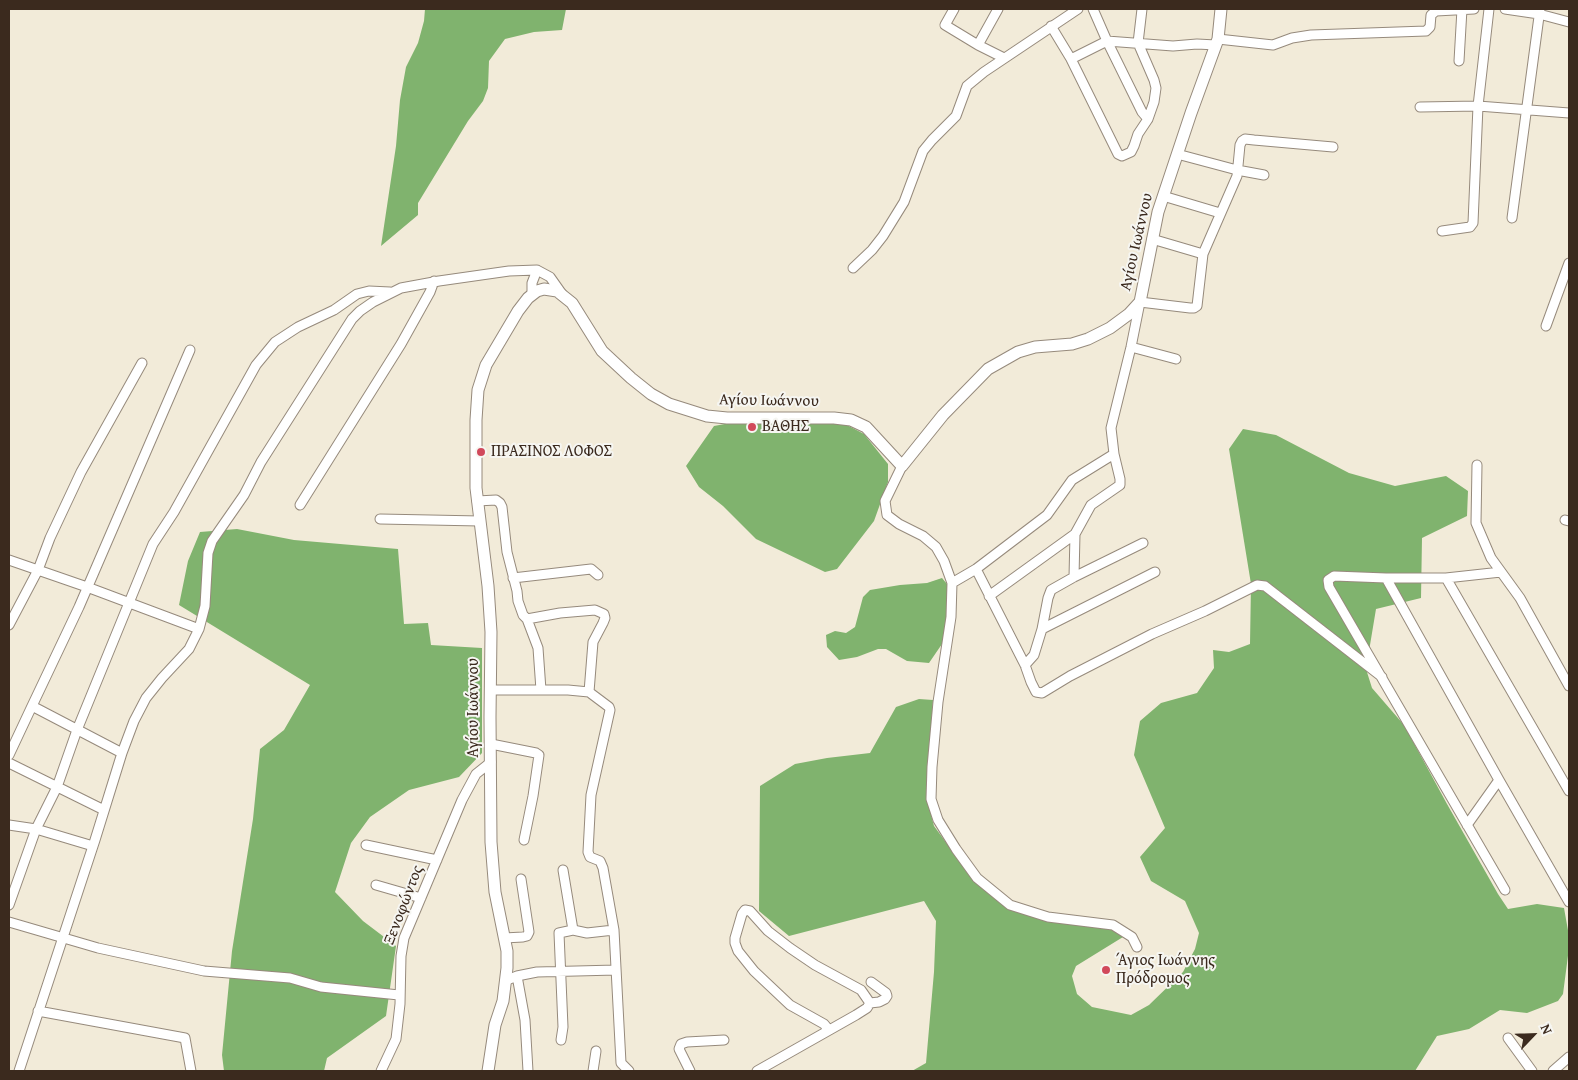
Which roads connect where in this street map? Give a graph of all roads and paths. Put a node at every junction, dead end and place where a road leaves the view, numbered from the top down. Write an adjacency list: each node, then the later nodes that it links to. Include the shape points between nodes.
1 (954, 9): 17 (street, via 945,25)
2 (998, 9): 17 (street)
3 (1078, 9): 13 (street)
4 (1093, 9): 14 (street)
5 (1142, 9): 16 (street)
6 (1221, 9): 15 (street, Αγίου Ιωάννου)
7 (1462, 9): 8 (street); 15 (street, via 1432,12 1430,27 1426,31 1311,36 1273,45); 20 (street)
8 (1474, 9)
9 (1489, 9): 21 (street)
10 (1505, 9): 11 (street)
11 (1539, 11): 12 (street); 23 (street)
12 (1569, 22)
13 (1052, 26): 18 (street); 19 (street)
14 (1107, 41): 16 (street); 19 (street); 25 (street)
15 (1217, 42): 16 (street, via 1173,46); 27 (street, Αγίου Ιωάννου)
16 (1138, 43): 25 (street, via 1156,88)
17 (978, 45): 18 (street)
18 (1004, 58): 37 (street, via 967,86 956,116 923,151 904,202 883,236)
19 (1071, 59): 25 (street, via 1118,154 1130,152)
20 (1460, 62)
21 (1478, 106): 22 (street); 23 (street); 33 (street, via 1473,223 1470,227)
22 (1420, 107)
23 (1527, 110): 24 (street); 32 (street)
24 (1569, 113)
25 (1148, 119)
26 (1333, 147): 28 (street, via 1245,139 1240,145)
27 (1177, 154): 28 (street); 30 (street, Αγίου Ιωάννου)
28 (1237, 170): 29 (street); 31 (street)
29 (1264, 175)
30 (1163, 196): 31 (street); 34 (street, Αγίου Ιωάννου)
31 (1220, 213): 35 (street)
32 (1512, 218)
33 (1442, 231)
34 (1152, 239): 35 (street); 43 (street, Αγίου Ιωάννου)
35 (1203, 254): 43 (street, via 1197,306)
36 (1569, 263): 44 (street)
37 (854, 268)
38 (537, 270): 39 (street); 41 (street); 42 (street, via 556,282)
39 (434, 282): 40 (street); 53 (street, via 401,344)
40 (390, 292): 71 (street, via 357,294 275,342 256,365 153,544); 74 (street, via 360,310 352,320 260,462 244,495 217,532 208,553 205,606)
41 (532, 294): 42 (street, via 544,289); 52 (street, Αγίου Ιωάννου, via 500,339 481,377 476,420)
42 (562, 294): 51 (street, Αγίου Ιωάννου, via 575,308 602,352 651,394 669,404 707,416 727,418 851,420 866,427)
43 (1140, 302): 45 (street); 51 (street, Αγίου Ιωάννου, via 1110,328 1080,342 1035,347 995,364 943,415)
44 (1546, 326)
45 (1131, 348): 47 (street); 49 (street, via 1111,428)
46 (190, 350): 69 (street)
47 (1176, 359)
48 (142, 363): 60 (street, via 82,472)
49 (1114, 454): 56 (street, via 1120,485 1090,505); 59 (street, via 1072,480 1048,515)
50 (1477, 465): 62 (street, via 1476,523 1491,558)
51 (902, 466): 68 (street, via 885,501 887,515 936,547)
52 (477, 501): 55 (street, Αγίου Ιωάννου); 65 (street, via 500,502)
53 (300, 505)
54 (380, 519): 55 (street)
55 (480, 521): 79 (street, Αγίου Ιωάννου, via 489,595)
56 (1075, 534): 64 (street); 70 (street)
57 (1144, 543): 64 (street)
58 (9, 560): 60 (street)
59 (976, 569): 68 (street); 70 (street)
60 (38, 570): 69 (street); 73 (street)
61 (1155, 572): 75 (street)
62 (1501, 572): 67 (street); 78 (street, via 1520,598)
63 (598, 575): 65 (street, via 591,569)
64 (1074, 577): 75 (street, via 1051,590)
65 (513, 578): 72 (street, via 520,609)
66 (1386, 578): 67 (street); 77 (street, via 1334,576 1328,580 1329,587); 89 (street)
67 (1446, 578): 91 (street)
68 (952, 583): 112 (street, via 951,618 932,767 931,799 938,820 976,878 1010,905 1048,917 1113,925 1132,937)
69 (87, 587): 71 (street); 82 (street)
70 (989, 596): 76 (street)
71 (129, 602): 74 (street); 83 (street)
72 (527, 619): 80 (street, via 538,648); 81 (street, via 595,610 604,614 593,642)
73 (9, 625)
74 (199, 629): 85 (street, via 189,649 146,698)
75 (1042, 629): 76 (street, via 1034,655)
76 (1025, 665): 77 (street, via 1036,692 1042,693 1152,634 1257,585 1265,586)
77 (1382, 677): 94 (street)
78 (1569, 686)
79 (491, 690): 80 (street); 84 (street, Αγίου Ιωάννου)
80 (541, 690): 81 (street)
81 (589, 692): 109 (street, via 610,710 591,795 588,852 590,857 602,863)
82 (32, 706): 83 (street); 86 (street)
83 (77, 730): 85 (street); 90 (street)
84 (491, 744): 87 (street, Αγίου Ιωάννου); 96 (street, via 539,756)
85 (122, 753): 92 (street)
86 (9, 755)
87 (491, 762): 99 (street, Ξενοφώντος, via 476,774 468,788); 110 (street, Αγίου Ιωάννου, via 491,842 495,892)
88 (9, 763): 90 (street)
89 (1499, 780): 94 (street); 105 (street)
90 (57, 787): 92 (street); 95 (street)
91 (1569, 791)
92 (104, 810): 98 (street)
93 (9, 825): 95 (street)
94 (1467, 825): 103 (street)
95 (36, 829): 98 (street); 106 (street)
96 (524, 840)
97 (366, 845): 99 (street)
98 (93, 846): 111 (street)
99 (438, 860): 104 (street, Ξενοφώντος)
100 (563, 870): 108 (street)
101 (521, 879): 110 (street, via 529,932 523,937)
102 (376, 885): 104 (street)
103 (1505, 890)
104 (421, 898): 117 (street, Ξενοφώντος, via 402,947)
105 (1569, 902)
106 (9, 905)
107 (9, 922): 111 (street)
108 (573, 930): 109 (street, via 587,933); 114 (street, via 559,934)
109 (614, 930): 113 (street)
110 (504, 938): 115 (street, Αγίου Ιωάννου)
111 (62, 939): 117 (street, via 204,971 290,978 321,987); 119 (street)
112 (1137, 947)
113 (616, 970): 114 (street); 132 (street, via 621,1063)
114 (560, 971): 115 (street, via 528,973); 122 (street, via 564,1027)
115 (512, 978): 129 (street, Αγίου Ιωάννου, via 495,1025); 130 (street, via 525,1020)
116 (871, 982): 118 (street, via 887,996 885,1000)
117 (399, 996): 128 (street, Ξενοφώντος, via 396,1039)
118 (870, 1003): 120 (street, via 867,1008); 120 (street, via 861,990 790,948 745,910 735,938 738,951 790,1005)
119 (38, 1011): 126 (street); 127 (street, via 185,1038)
120 (829, 1030): 134 (street)
121 (1508, 1038): 135 (street)
122 (561, 1040)
123 (724, 1040): 133 (street, via 681,1044 679,1048)
124 (596, 1051): 131 (street)
125 (1569, 1057): 136 (street)
126 (18, 1071)
127 (191, 1071)
128 (380, 1071)
129 (488, 1071)
130 (528, 1071)
131 (593, 1071)
132 (629, 1071)
133 (690, 1071)
134 (757, 1071)
135 (1532, 1071)
136 (1553, 1071)

